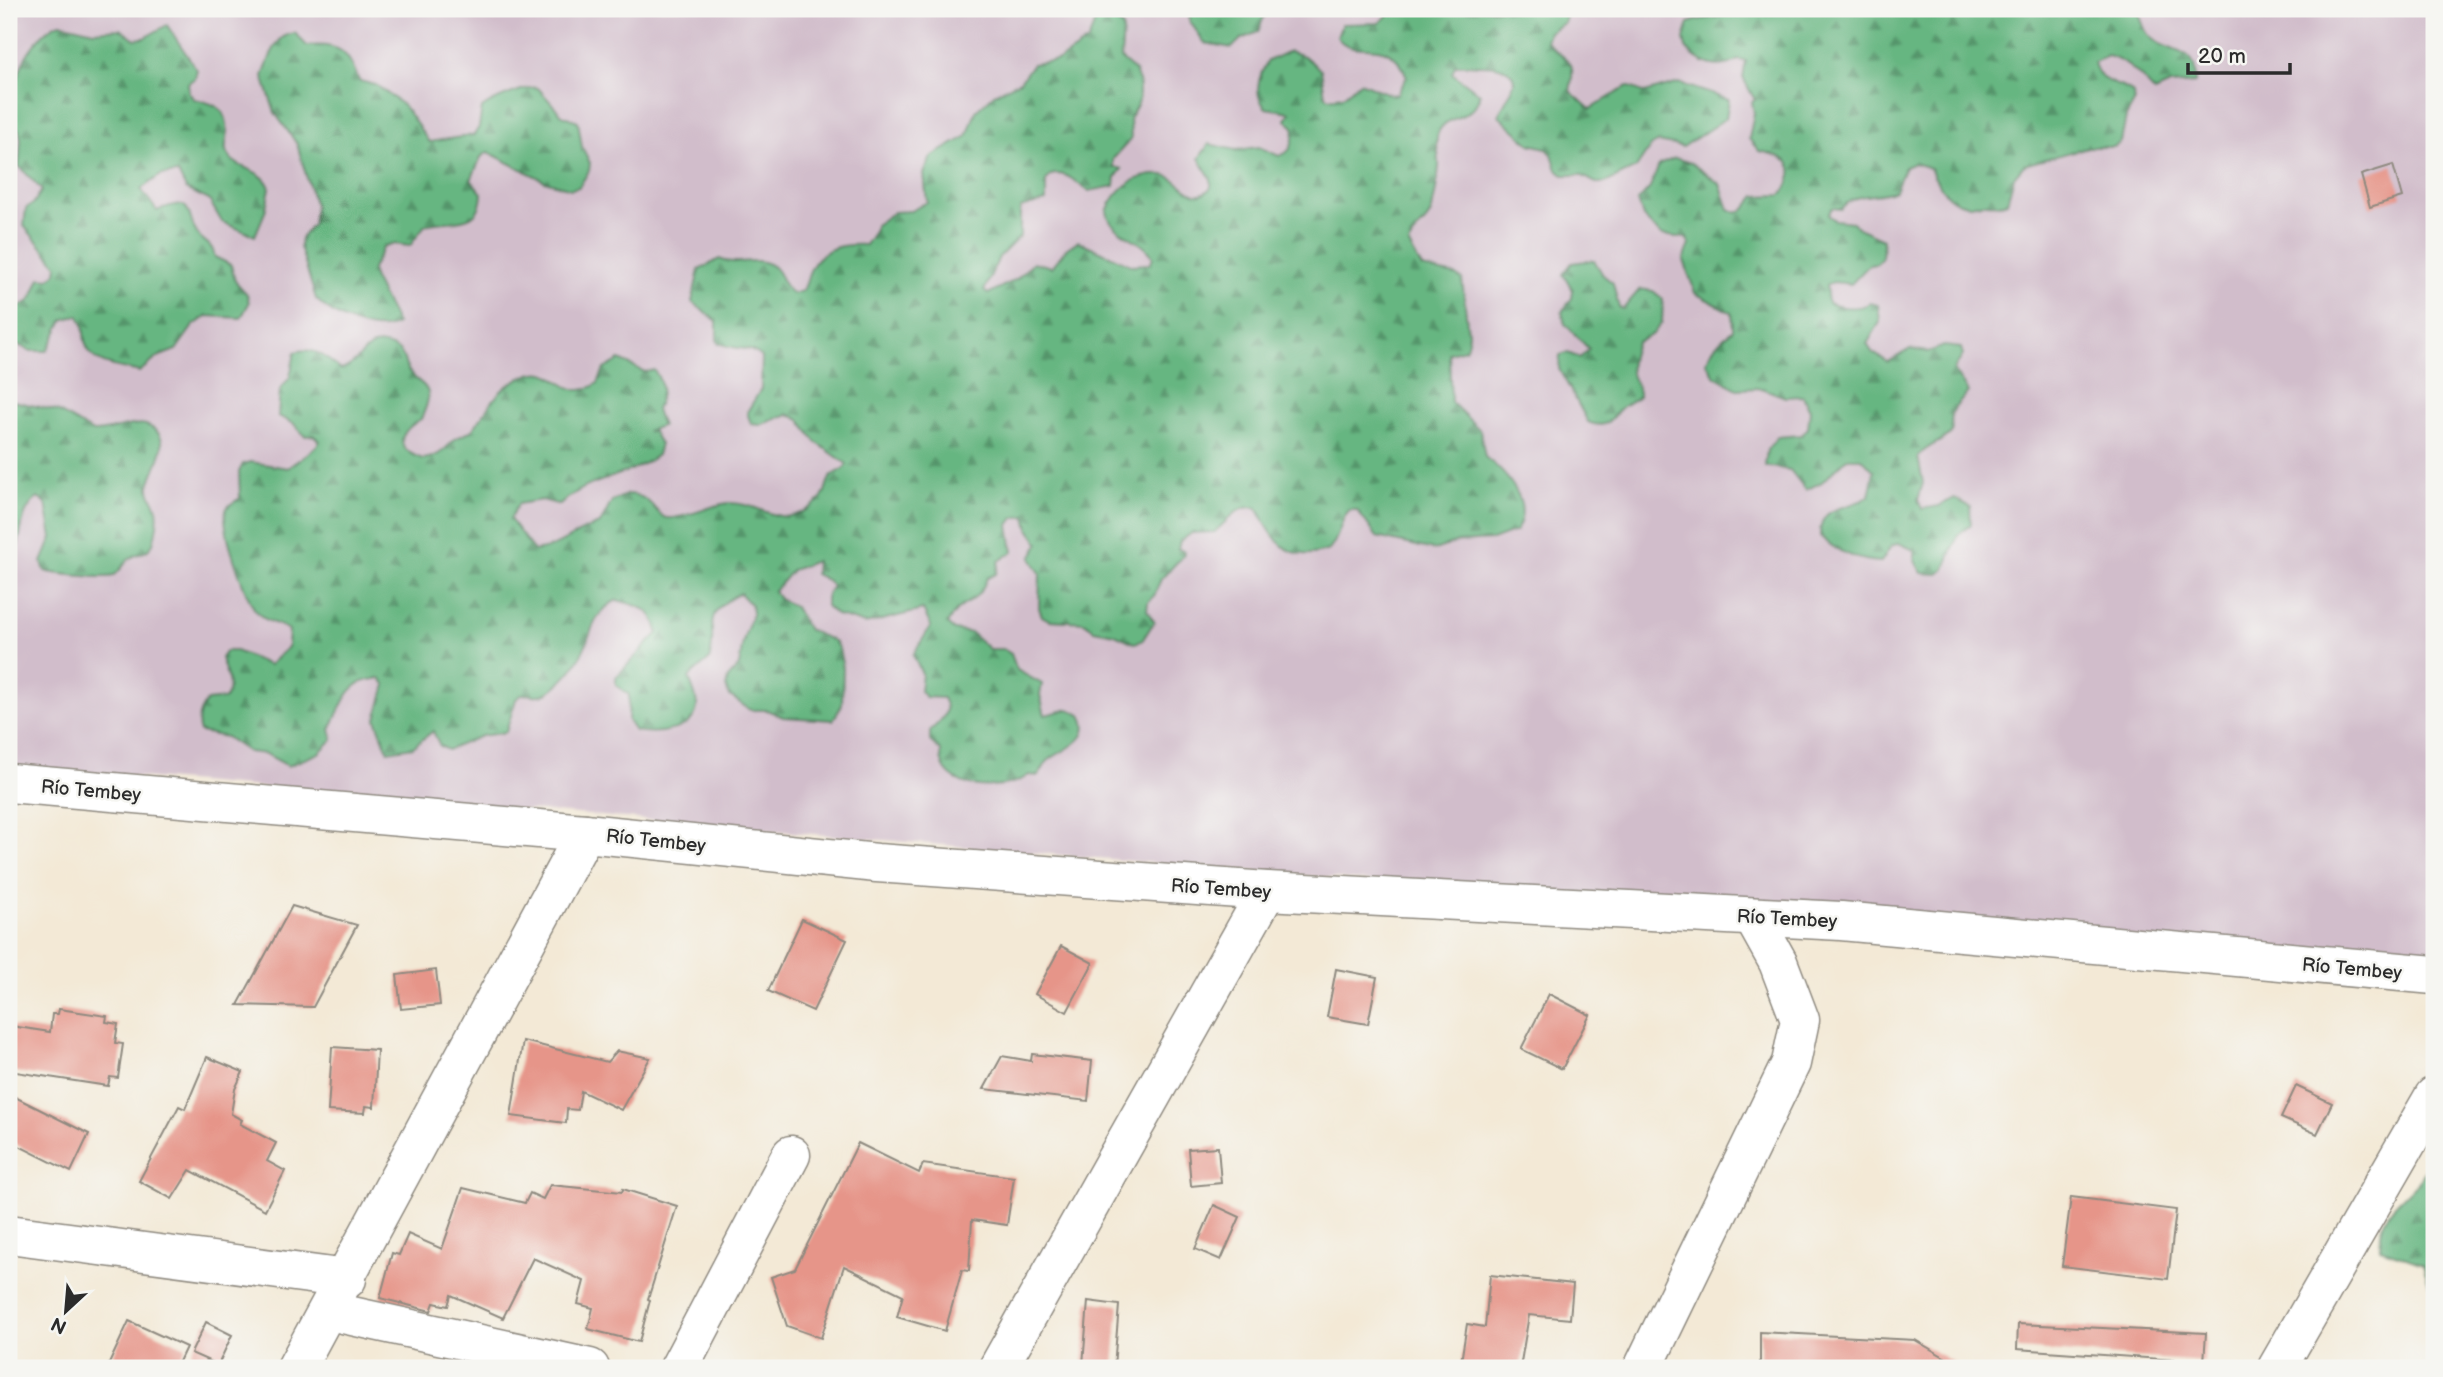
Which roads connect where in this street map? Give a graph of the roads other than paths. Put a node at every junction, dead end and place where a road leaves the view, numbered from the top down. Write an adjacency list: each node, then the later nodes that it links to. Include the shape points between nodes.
1 (10, 794): 2 (street, Río Tembey)
2 (585, 833): 3 (street, Río Tembey, via 877,863); 9 (street)
3 (1267, 891): 4 (street, Río Tembey); 13 (street)
4 (1753, 917): 5 (street, Río Tembey); 14 (street, via 1778,962 1800,1020 1791,1063)
5 (2434, 975)
6 (2434, 1096): 15 (street)
7 (791, 1155): 12 (street)
8 (9, 1234): 9 (street)
9 (338, 1295): 10 (street); 11 (street)
10 (296, 1368)
11 (590, 1368)
12 (679, 1368)
13 (998, 1368)
14 (1643, 1368)
15 (2277, 1368)

